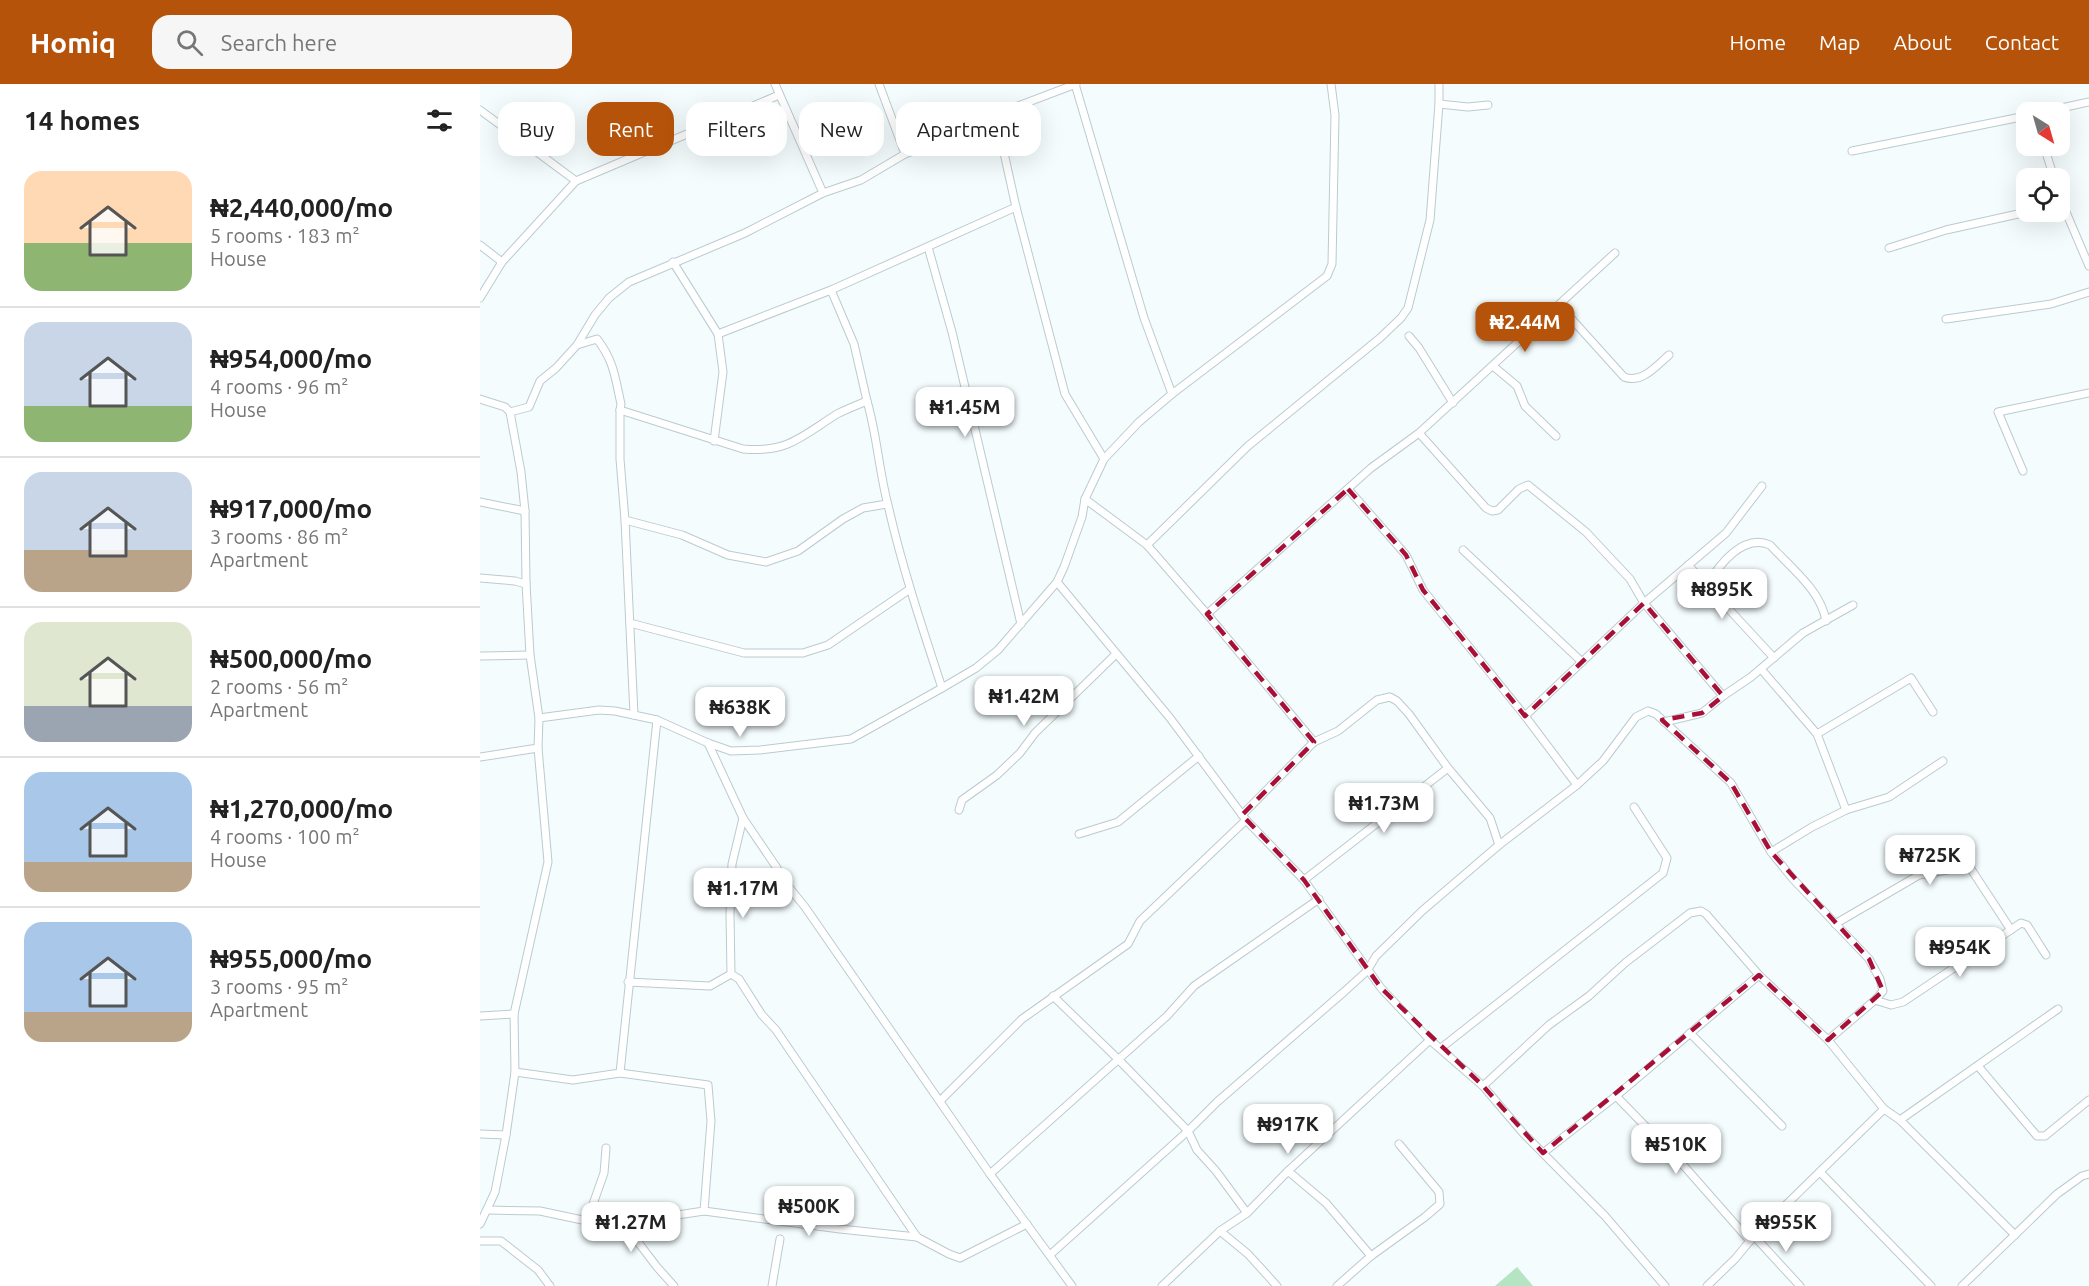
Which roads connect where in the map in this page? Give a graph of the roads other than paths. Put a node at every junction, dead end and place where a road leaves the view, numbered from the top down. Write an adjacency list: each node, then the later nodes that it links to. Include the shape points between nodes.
1 (775, 84): 6 (street)
2 (879, 84): 14 (street)
3 (1076, 84): 7 (street); 41 (street, via 1144,318)
4 (1331, 84): 41 (street, via 1335,115 1332,264 1327,276)
5 (1439, 84): 9 (street)
6 (779, 95): 18 (street); 19 (street)
7 (1029, 102)
8 (2089, 102): 11 (street)
9 (1439, 104): 10 (street); 59 (street, via 1430,220 1408,308 1380,338 1248,446)
10 (1488, 105)
11 (2070, 106)
12 (480, 110): 18 (street)
13 (2016, 118): 15 (street)
14 (896, 130)
15 (1852, 151)
16 (902, 156): 19 (street, via 861,180)
17 (1005, 156): 20 (street)
18 (576, 181): 27 (street)
19 (823, 193): 28 (street, via 745,233)
20 (1016, 207): 24 (street); 50 (street, via 1065,394)
21 (2016, 214): 25 (street)
22 (2069, 222): 29 (street)
23 (480, 244): 27 (street)
24 (928, 246): 30 (street); 72 (street, via 955,343)
25 (1889, 248)
26 (1615, 254): 33 (street)
27 (502, 262): 32 (street)
28 (673, 262): 35 (street); 37 (street, via 620,287 595,315)
29 (2089, 266)
30 (831, 290): 35 (street); 43 (street, via 854,344)
31 (2089, 292): 34 (street, via 2051,304)
32 (480, 298)
33 (1559, 305): 38 (street, via 1624,377 1639,379); 39 (street)
34 (1946, 319)
35 (718, 334): 49 (street, via 723,372)
36 (1409, 336): 44 (street)
37 (577, 345): 45 (street, via 597,339 603,347 611,361); 46 (street, via 540,381 529,407)
38 (1670, 355)
39 (1493, 366): 44 (street); 48 (street, via 1517,386 1525,406)
40 (2089, 393): 51 (street, via 1998,412)
41 (1172, 394): 50 (street)
42 (480, 399): 46 (street)
43 (867, 401): 49 (street, via 786,446 755,450); 56 (street)
44 (1453, 403): 47 (street)
45 (620, 410): 49 (street); 58 (street)
46 (510, 412): 57 (street)
47 (1419, 433): 53 (street); 67 (street, via 1492,511 1528,485 1586,532 1630,579)
48 (1556, 436)
49 (714, 441)
50 (1104, 459): 54 (street)
51 (2023, 471)
52 (1762, 486): 61 (street, via 1725,533)
53 (1348, 489): 69 (street); 83 (street, via 1406,555 1423,590)
54 (1085, 499): 59 (street); 63 (street, via 1083,517)
55 (480, 502): 57 (street)
56 (887, 504): 58 (street, via 862,508 798,551 766,562 728,555 682,535); 66 (street)
57 (525, 511): 64 (street)
58 (625, 520): 71 (street)
59 (1147, 545): 69 (street)
60 (1463, 550): 77 (street)
61 (1688, 565): 65 (street); 67 (street)
62 (480, 578): 64 (street)
63 (1057, 582): 72 (street); 73 (street)
64 (526, 584): 74 (street)
65 (1707, 585): 70 (street, via 1732,553 1762,542 1770,545 1814,592); 76 (street)
66 (909, 589): 71 (street, via 828,645 803,653 744,653); 79 (street)
67 (1644, 603): 77 (street); 80 (street)
68 (1852, 605): 70 (street)
69 (1207, 614): 88 (street)
70 (1826, 621): 76 (street, via 1803,633)
71 (630, 623): 82 (street)
72 (1021, 624): 79 (street, via 976,668)
73 (1116, 654): 91 (street); 97 (street, via 1035,732 997,775 962,800)
74 (530, 655): 75 (street); 84 (street)
75 (480, 657)
76 (1774, 658): 78 (street)
77 (1582, 662): 83 (street)
78 (1761, 669): 80 (street); 87 (street)
79 (942, 688): 89 (street, via 851,738 760,750 731,751)
80 (1723, 696): 86 (street, via 1702,713)
81 (1933, 712): 87 (street, via 1911,678)
82 (634, 715): 84 (street, via 598,710); 85 (street)
83 (1525, 716): 95 (street)
84 (539, 718): 90 (street)
85 (657, 720): 89 (street); 112 (street)
86 (1664, 722): 95 (street, via 1648,711 1636,717 1602,761); 103 (street, via 1731,783)
87 (1817, 734): 98 (street)
88 (1314, 742): 94 (street, via 1338,731 1377,700 1390,697 1409,714); 100 (street)
89 (708, 743): 99 (street)
90 (538, 748): 92 (street); 116 (street, via 548,862)
91 (1199, 756): 100 (street); 101 (street, via 1118,822)
92 (480, 757)
93 (1943, 761): 98 (street, via 1889,797)
94 (1448, 768): 102 (street, via 1490,818); 104 (street)
95 (1577, 785): 102 (street)
96 (1634, 807): 121 (street, via 1667,858 1663,873)
97 (959, 810)
98 (1846, 810): 103 (street)
99 (743, 818): 110 (street, via 732,864); 129 (street, via 779,875)
100 (1244, 818): 104 (street); 113 (street, via 1140,921 1128,944)
101 (1079, 834)
102 (1499, 845): 109 (street, via 1422,911 1376,956)
103 (1771, 852): 106 (street)
104 (1305, 880): 105 (street)
105 (1319, 898): 109 (street); 122 (street, via 1194,986)
106 (1835, 924): 107 (street, via 1919,875 1969,866); 114 (street, via 1869,959 1880,979 1883,991)
107 (2011, 930): 108 (street, via 2027,925); 114 (street, via 1903,1002 1891,1005)
108 (2046, 956)
109 (1367, 971): 119 (street); 133 (street)
110 (731, 974): 112 (street, via 710,986); 152 (street, via 740,979)
111 (1760, 975): 118 (street); 120 (street); 126 (street, via 1706,914 1690,913 1549,1024)
112 (628, 982): 125 (street)
113 (1053, 996): 122 (street); 129 (street, via 1022,1019)
114 (1875, 1000): 120 (street)
115 (2058, 1009): 123 (street)
116 (514, 1014): 117 (street); 124 (street)
117 (480, 1016)
118 (1690, 1033): 127 (street); 132 (street)
119 (1430, 1040): 121 (street); 139 (street)
120 (1828, 1040): 130 (street)
121 (1441, 1048): 126 (street)
122 (1118, 1059): 133 (street); 141 (street)
123 (1978, 1066): 128 (street, via 2037,1136 2045,1136); 131 (street)
124 (515, 1072): 125 (street, via 573,1080); 135 (street)
125 (620, 1073): 144 (street, via 708,1085 711,1121)
126 (1483, 1086): 138 (street)
127 (1616, 1096): 138 (street); 153 (street)
128 (2089, 1100)
129 (940, 1101): 141 (street)
130 (1884, 1109): 131 (street); 140 (street)
131 (1900, 1120): 151 (street)
132 (1782, 1126)
133 (1188, 1131): 145 (street, via 1197,1150); 156 (street)
134 (480, 1134): 135 (street)
135 (506, 1134): 143 (street, via 495,1192)
136 (1399, 1144): 157 (street, via 1439,1192 1440,1204)
137 (606, 1148): 146 (street, via 604,1173)
138 (1543, 1154): 165 (street, via 1605,1216)
139 (1288, 1171): 145 (street); 157 (street, via 1326,1203)
140 (1820, 1172): 153 (street); 168 (street)
141 (990, 1174): 148 (street)
142 (2089, 1174): 151 (street, via 2057,1194)
143 (487, 1210): 146 (street, via 540,1211); 147 (street)
144 (704, 1211): 149 (street, via 658,1218); 152 (street)
145 (1247, 1213): 150 (street)
146 (587, 1221): 149 (street)
147 (480, 1224)
148 (1026, 1224): 152 (street, via 960,1258); 156 (street)
149 (628, 1229): 159 (street)
150 (1220, 1231): 162 (street); 163 (street)
151 (2015, 1235): 169 (street)
152 (917, 1237)
153 (1752, 1238): 166 (street); 167 (street)
154 (780, 1239): 160 (street)
155 (480, 1241): 158 (street, via 501,1241 538,1270)
156 (1051, 1254): 161 (street)
157 (1371, 1256): 164 (street)
158 (550, 1286)
159 (674, 1286)
160 (772, 1286)
161 (1072, 1286)
162 (1162, 1286)
163 (1277, 1286)
164 (1337, 1286)
165 (1665, 1286)
166 (1707, 1286)
167 (1800, 1286)
168 (1931, 1286)
169 (1962, 1286)

